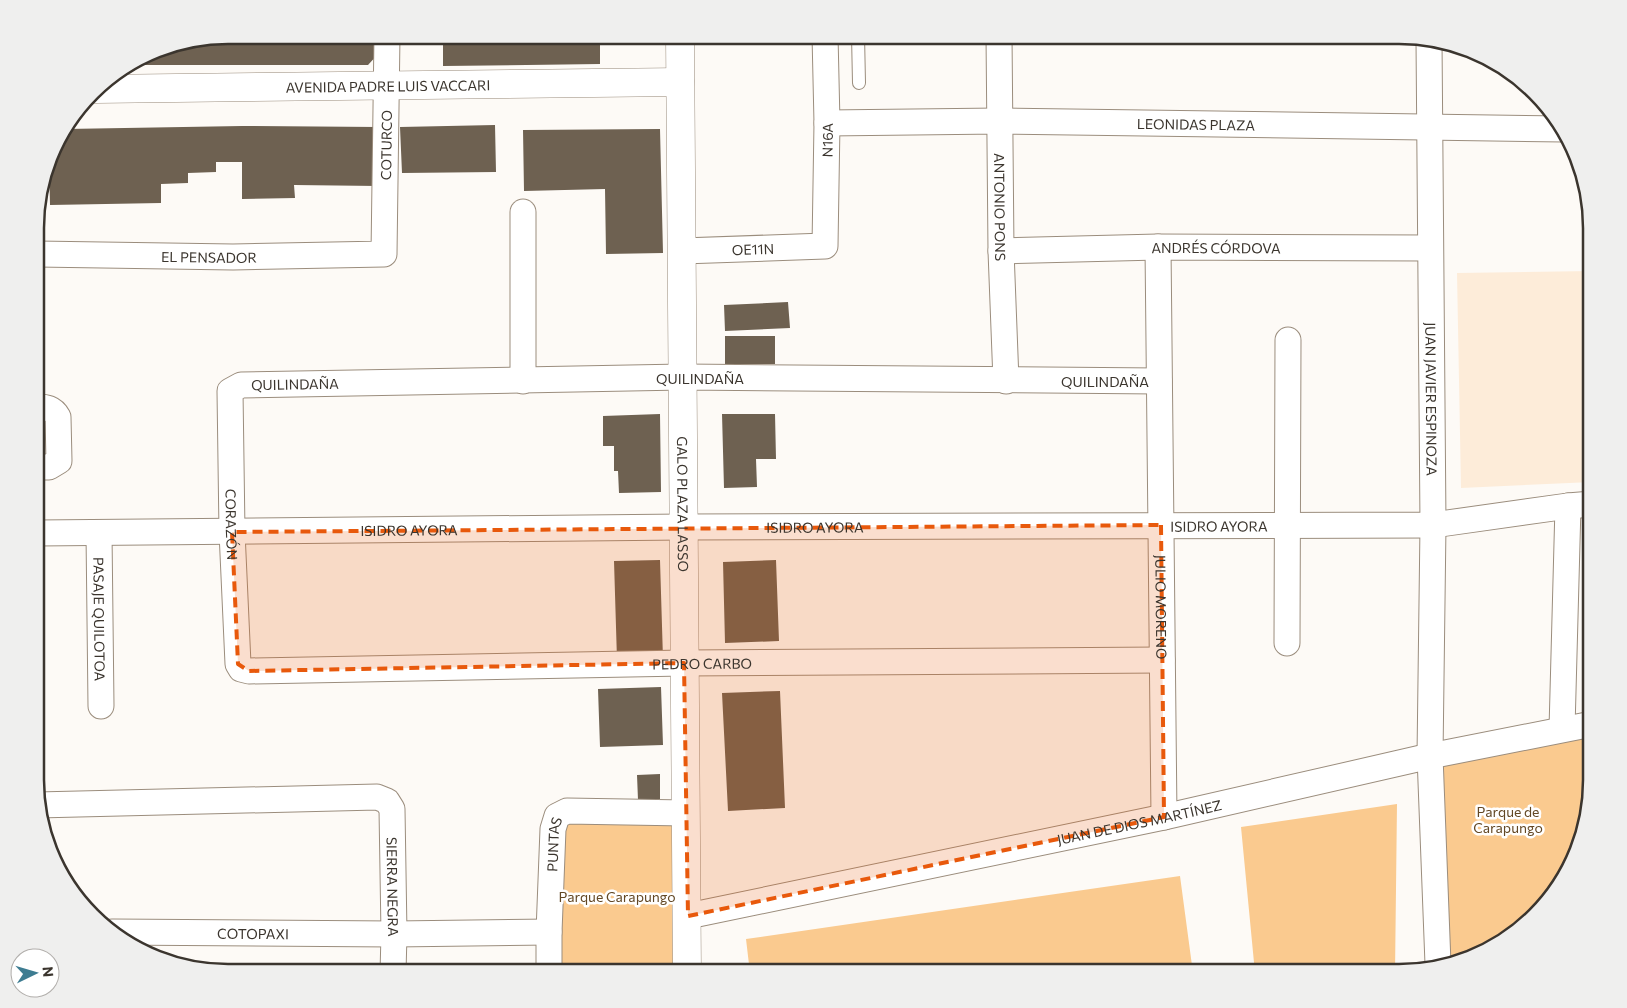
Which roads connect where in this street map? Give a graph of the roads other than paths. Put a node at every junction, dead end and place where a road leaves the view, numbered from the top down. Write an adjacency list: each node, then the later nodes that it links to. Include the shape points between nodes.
1 (386, 44): 9 (street, COTURCO)
2 (680, 44): 7 (street, GALO PLAZA LASSO)
3 (825, 44): 12 (street, N16A)
4 (858, 44): 8 (lane)
5 (999, 44): 11 (street, ANTONIO PONS)
6 (1429, 46): 13 (street, JUAN JAVIER ESPINOZA)
7 (680, 82): 9 (street, AVENIDA PADRE LUIS VACCARI); 20 (street, GALO PLAZA LASSO)
8 (859, 83)
9 (386, 85): 10 (street, AVENIDA PADRE LUIS VACCARI); 22 (street, COTURCO)
10 (106, 89)
11 (999, 121): 12 (street, LEONIDAS PLAZA); 13 (street, LEONIDAS PLAZA); 19 (street, ANTONIO PONS)
12 (827, 123): 16 (street, N16A)
13 (1429, 127): 14 (street, LEONIDAS PLAZA); 18 (street, JUAN JAVIER ESPINOZA)
14 (1554, 129)
15 (523, 212): 25 (street)
16 (825, 246): 20 (street, OE11N)
17 (1158, 247): 18 (street, ANDRÉS CÓRDOVA); 19 (street, ANDRÉS CÓRDOVA); 27 (street, JULIO MORENO)
18 (1430, 248): 33 (street, JUAN JAVIER ESPINOZA)
19 (1001, 250): 26 (street, ANTONIO PONS)
20 (682, 251): 24 (street, GALO PLAZA LASSO)
21 (44, 254): 22 (street, EL PENSADOR, via 233,257)
22 (384, 254)
23 (1288, 340): 34 (street)
24 (683, 377): 25 (street, QUILINDAÑA); 26 (street, QUILINDAÑA); 35 (street, GALO PLAZA LASSO)
25 (523, 381): 28 (street, QUILINDAÑA)
26 (1006, 381): 27 (street, QUILINDAÑA)
27 (1159, 381): 32 (street, JULIO MORENO)
28 (242, 385): 36 (street, CORAZÓN, via 230,390)
29 (44, 407): 30 (street, via 54,411 58,417 59,461 56,465)
30 (44, 467)
31 (1580, 505): 33 (street, ISIDRO AYORA); 45 (street)
32 (1161, 525): 34 (street, ISIDRO AYORA); 35 (street, ISIDRO AYORA); 40 (street, JULIO MORENO)
33 (1433, 525): 34 (street, ISIDRO AYORA); 46 (street, JUAN JAVIER ESPINOZA)
34 (1287, 526): 39 (street)
35 (684, 528): 36 (street, ISIDRO AYORA); 41 (street, GALO PLAZA LASSO)
36 (232, 532): 38 (street, ISIDRO AYORA); 42 (street, CORAZÓN, via 238,664)
37 (44, 533): 38 (street, ISIDRO AYORA)
38 (99, 533): 43 (street, PASAJE QUILOTOA)
39 (1287, 643)
40 (1162, 660): 41 (street, PEDRO CARBO); 49 (street, JULIO MORENO)
41 (684, 663): 42 (street, PEDRO CARBO); 48 (street, GALO PLAZA LASSO)
42 (242, 669)
43 (101, 706)
44 (1583, 726): 45 (street, JUAN DE DIOS MARTÍNEZ)
45 (1562, 729): 46 (street, JUAN DE DIOS MARTÍNEZ)
46 (1430, 756): 49 (street, JUAN DE DIOS MARTÍNEZ); 54 (street, JUAN JAVIER ESPINOZA)
47 (45, 805): 53 (street, SIERRA NEGRA, via 377,797 387,801 392,809)
48 (686, 814): 50 (street, GALO PLAZA LASSO); 52 (street, PUNTAS, via 567,811 557,816 553,829)
49 (1164, 817): 50 (street, JUAN DE DIOS MARTÍNEZ)
50 (688, 916): 57 (street, GALO PLAZA LASSO)
51 (125, 932): 53 (street, COTOPAXI)
52 (549, 932): 53 (street, COTOPAXI); 56 (street, PUNTAS)
53 (394, 934): 55 (street, SIERRA NEGRA)
54 (1438, 960)
55 (393, 964)
56 (549, 964)
57 (687, 964)

